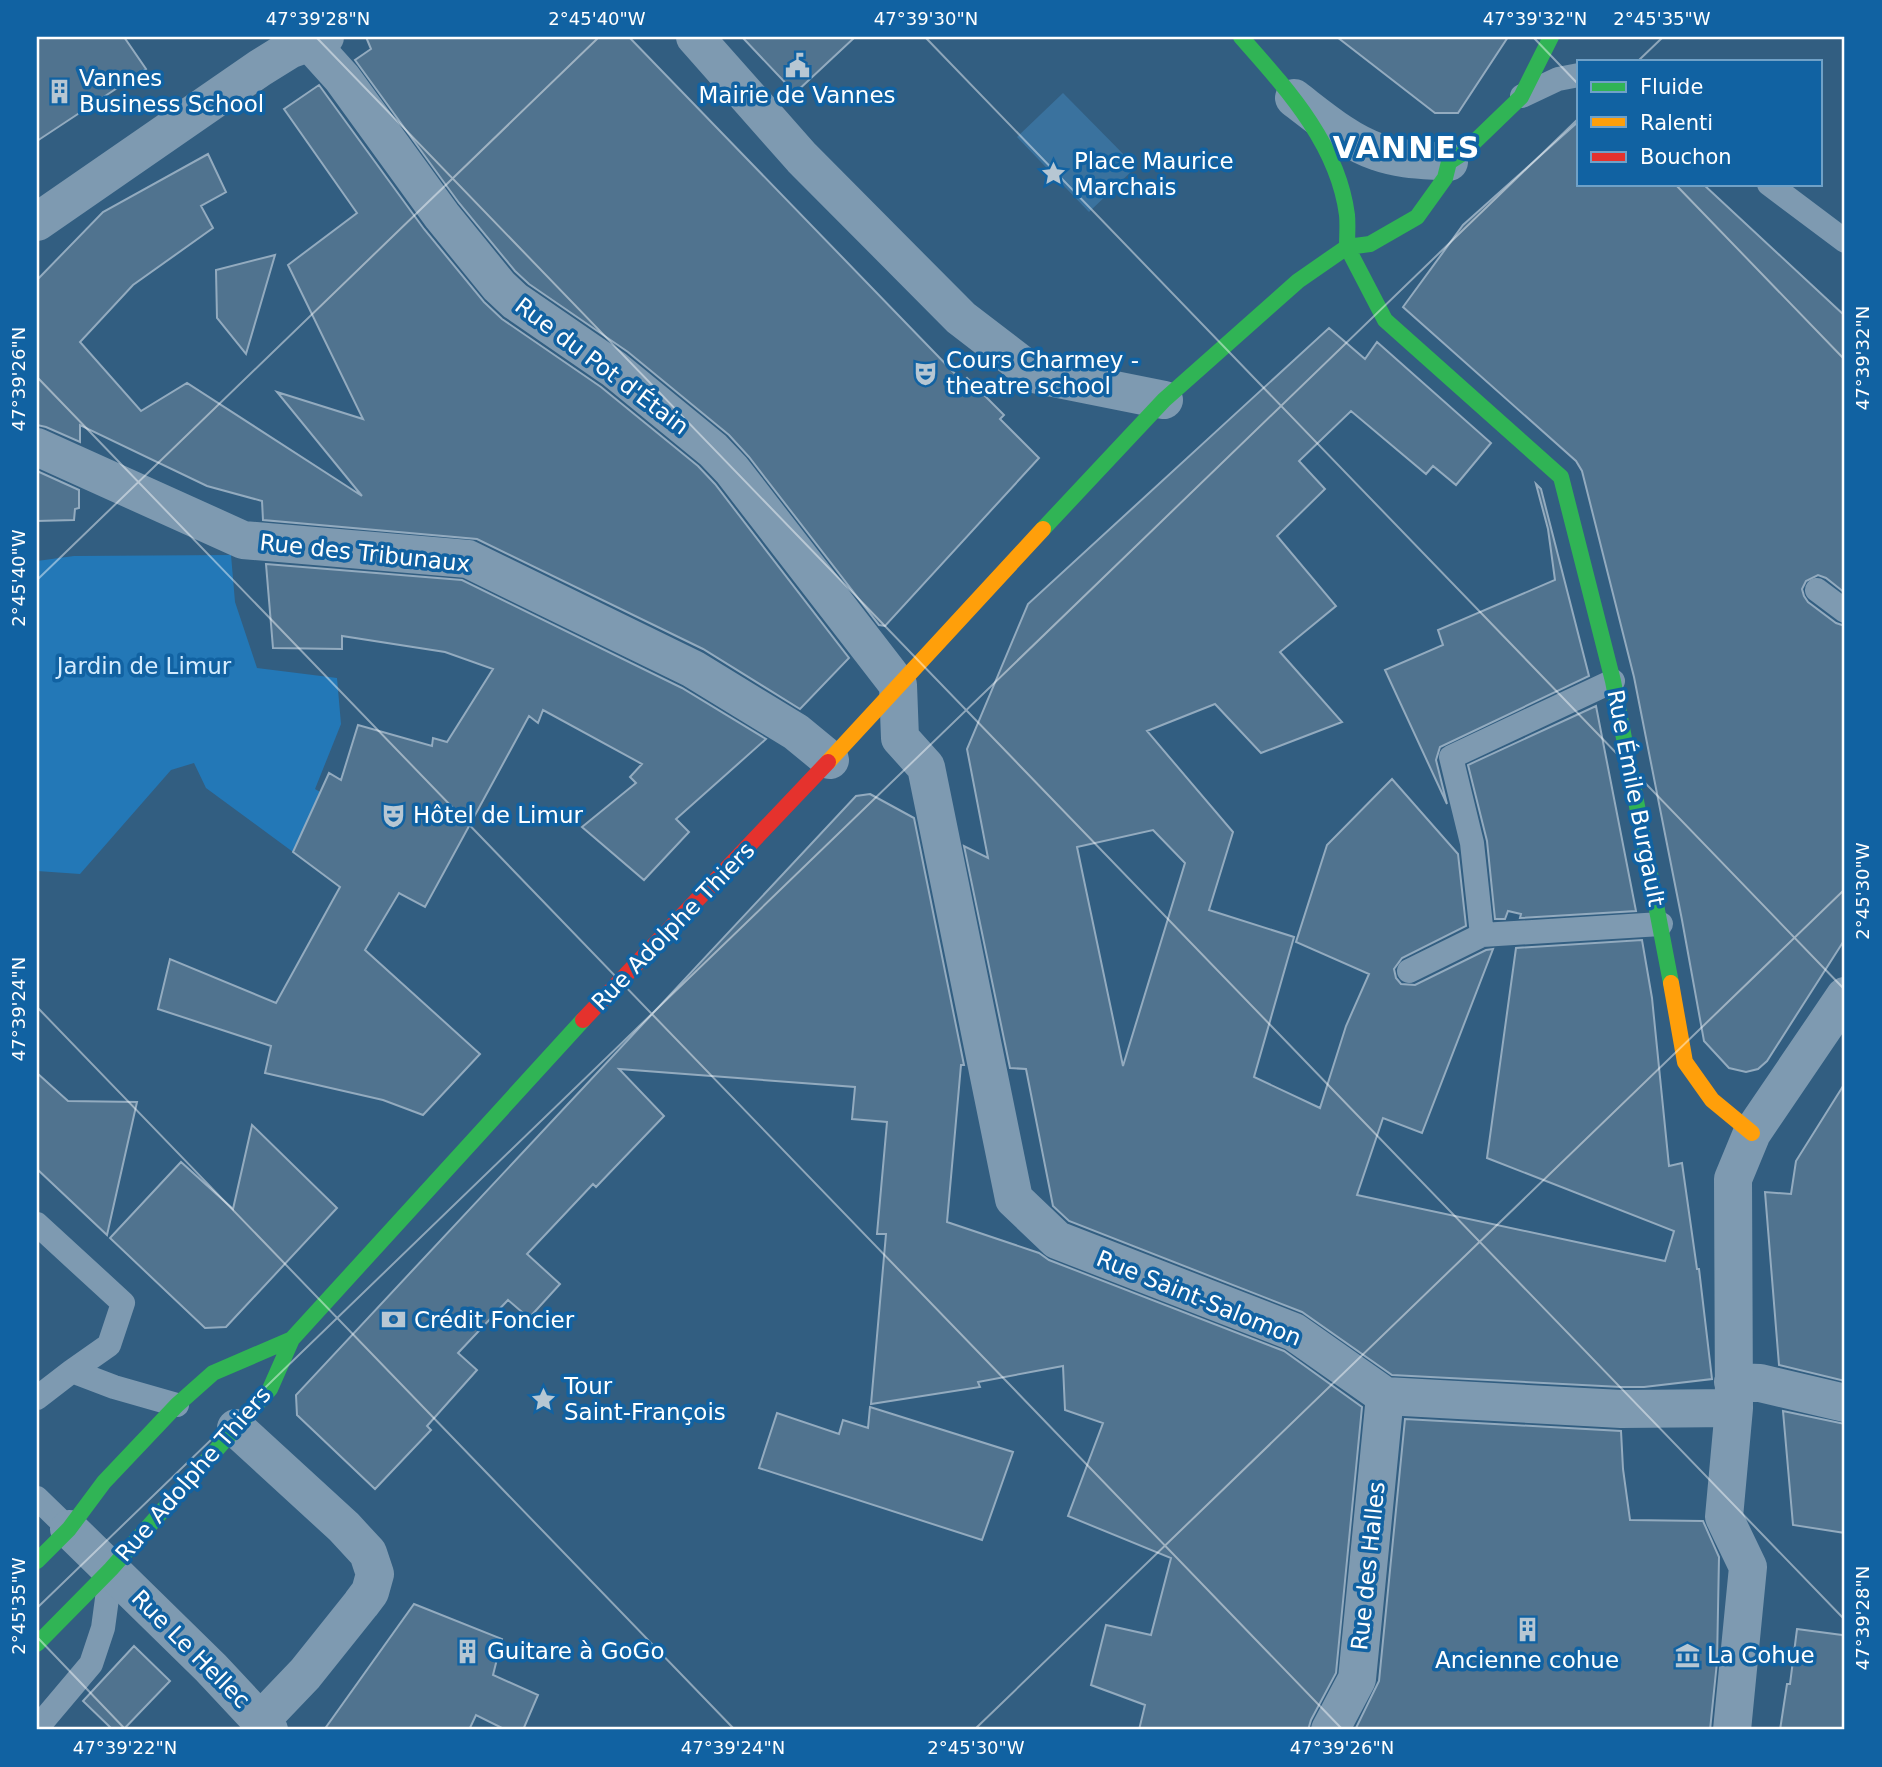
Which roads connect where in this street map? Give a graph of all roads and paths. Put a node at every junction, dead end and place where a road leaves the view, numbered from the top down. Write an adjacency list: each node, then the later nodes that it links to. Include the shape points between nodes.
1 (695, 37): 13 (street, via 802,158 961,318 1034,374)
2 (1241, 37): 7 (main road)
3 (1552, 37): 6 (main road)
4 (314, 39): 10 (street, via 260,68); 18 (street, Rue du Pot d'Étain, via 442,216 499,286 614,369 713,450)
5 (1577, 75): 6 (lane)
6 (1521, 97): 8 (main road)
7 (1294, 98): 8 (street, via 1378,152); 12 (main road, via 1329,155 1349,217)
8 (1449, 162): 12 (main road, via 1445,178 1417,217 1370,244)
9 (1772, 186): 11 (lane)
10 (37, 222)
11 (1845, 242)
12 (1347, 247): 13 (main road, via 1298,281); 17 (main road, Rue Émile Burgault, via 1385,320 1561,477)
13 (1164, 400): 18 (main road, Rue Adolphe Thiers)
14 (37, 447): 19 (street, Rue des Tribunaux, via 243,540 468,559 694,669 796,732)
15 (1817, 590): 16 (lane)
16 (1845, 611)
17 (1613, 681): 20 (main road, Rue Émile Burgault); 21 (lane, via 1451,757 1472,843)
18 (898, 685): 19 (main road, Rue Adolphe Thiers); 29 (street, Rue Saint-Salomon, via 900,738 926,767 1014,1199 1057,1240 1294,1332)
19 (830, 760): 26 (main road, Rue Adolphe Thiers, via 539,1066)
20 (1661, 924): 21 (lane); 24 (main road, Rue Émile Burgault, via 1685,1062 1712,1100)
21 (1482, 935): 22 (lane)
22 (1409, 971)
23 (1845, 996): 24 (street)
24 (1752, 1133): 28 (street, via 1733,1179)
25 (37, 1224): 27 (lane, via 123,1303 109,1345)
26 (292, 1339): 32 (main road, Rue Adolphe Thiers, via 213,1373); 33 (main road, Rue Adolphe Thiers, via 270,1389)
27 (72, 1371): 30 (lane); 32 (lane)
28 (1733, 1395): 29 (street, via 1620,1409); 31 (street, via 1760,1383); 42 (street, via 1724,1517 1748,1567)
29 (1385, 1396): 41 (street, Rue des Halles, via 1357,1679)
30 (37, 1398)
31 (1845, 1402)
32 (177, 1405): 35 (main road, Rue Adolphe Thiers, via 104,1482)
33 (236, 1428): 37 (main road, Rue Adolphe Thiers); 39 (street, via 368,1553 375,1574 361,1604)
34 (37, 1498): 35 (lane)
35 (53, 1527): 36 (main road, Rue Adolphe Thiers); 37 (street, Rue Adolphe Thiers)
36 (37, 1561)
37 (111, 1569): 38 (main road, Rue Adolphe Thiers); 39 (street, Rue Le Hellec); 40 (lane, via 103,1628 91,1664)
38 (37, 1644)
39 (265, 1725)
40 (37, 1728)
41 (1330, 1730)
42 (1732, 1730)

